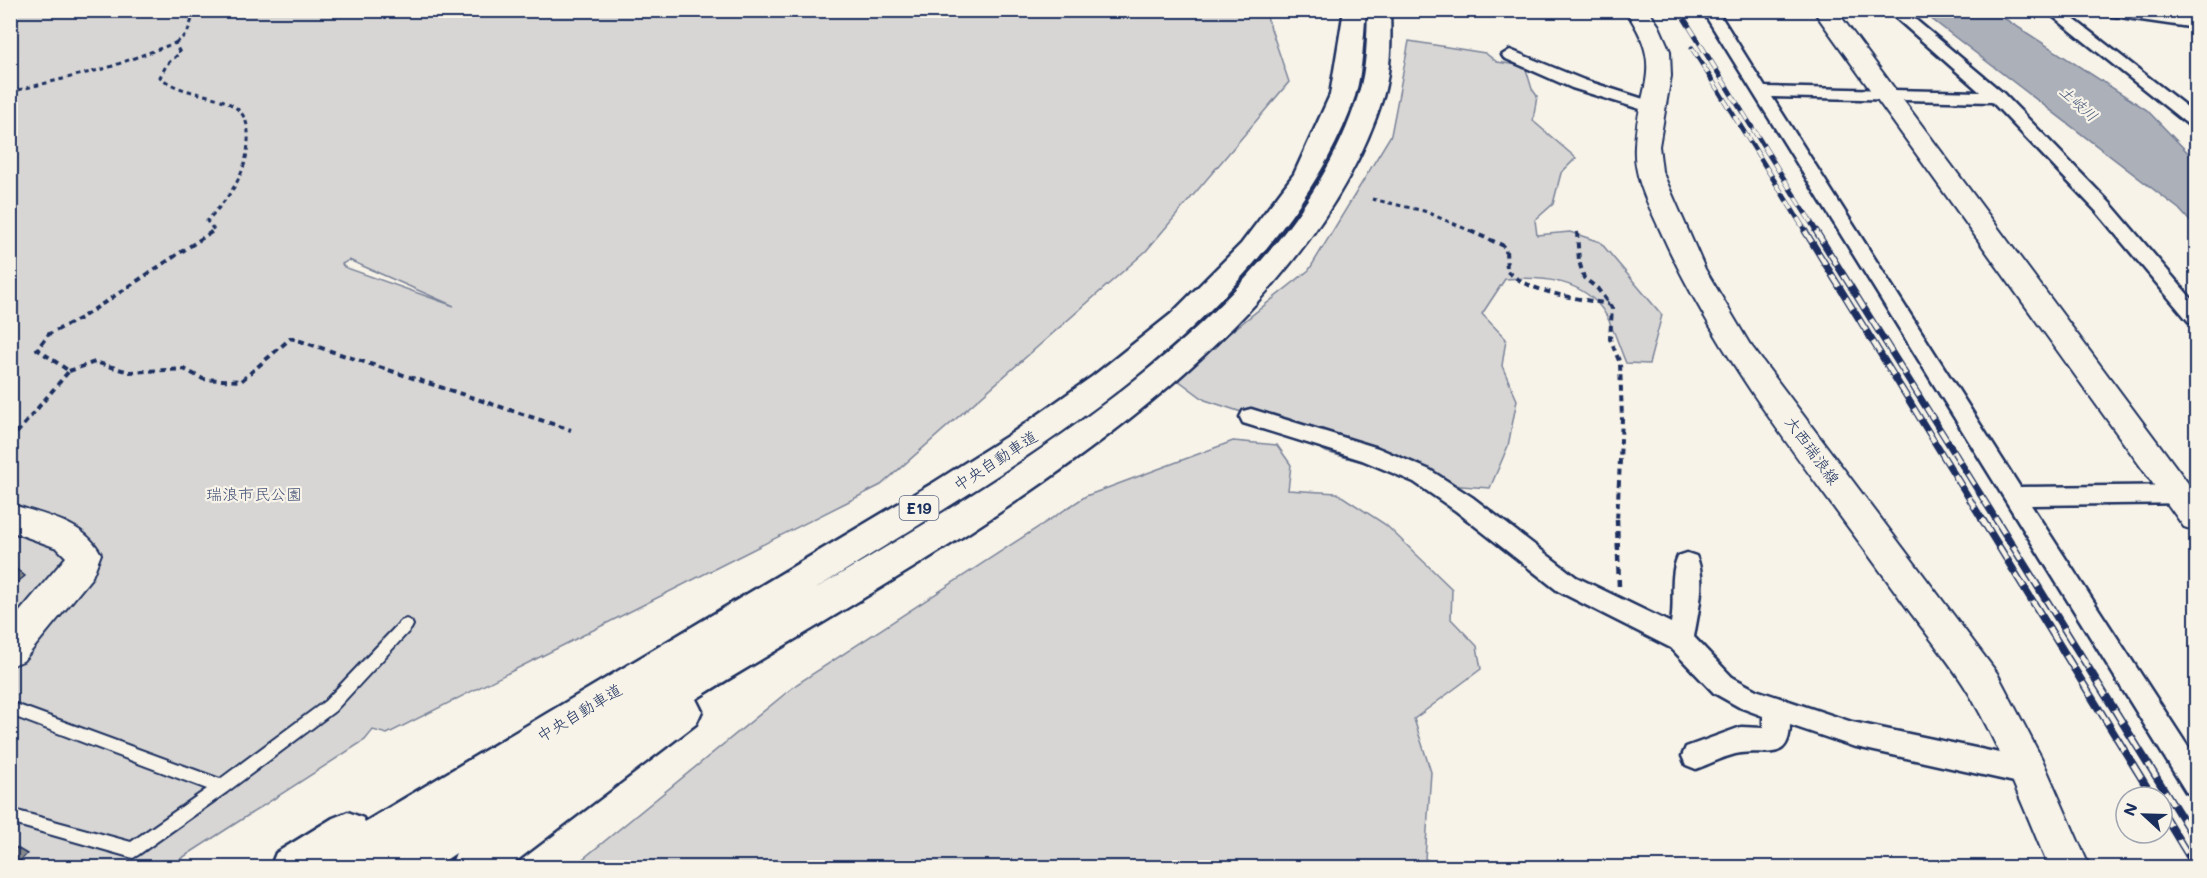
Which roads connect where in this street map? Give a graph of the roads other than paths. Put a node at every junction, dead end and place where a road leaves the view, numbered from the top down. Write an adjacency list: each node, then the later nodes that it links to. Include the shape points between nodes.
1 (1355, 10): 24 (highway, 中央自動車道 / E19, via 1350,68 1335,119 1312,166 1278,217 1200,303 1091,395 1029,438)
2 (1379, 10): 20 (highway, 中央自動車道 / E19, via 1377,62 1371,97 1358,134 1302,232 1282,257 1184,357 1113,413)
3 (1636, 10): 14 (main road, 大西瑞浪線, via 1659,51)
4 (1709, 10): 11 (street)
5 (1824, 10): 12 (main road)
6 (1894, 10): 13 (street)
7 (2052, 10): 15 (street)
8 (2106, 10): 9 (street)
9 (2196, 23)
10 (1510, 55): 14 (street, via 1578,84)
11 (1760, 92): 12 (street); 19 (street)
12 (1886, 95): 13 (street); 18 (main road)
13 (1997, 97): 16 (street, via 2103,207)
14 (1653, 108): 31 (main road, 大西瑞浪線, via 1647,146 1649,171 1663,209 1713,308 1739,350 1978,676)
15 (2196, 122)
16 (2196, 318)
17 (1251, 417): 26 (street, via 1379,457 1422,476 1557,577)
18 (2187, 494): 19 (street); 22 (main road)
19 (2013, 496): 32 (street)
20 (982, 505): 37 (highway, 中央自動車道 / E19, via 642,711); 38 (highway, via 850,601 655,729)
21 (10, 517): 27 (main road, via 69,538 84,554 80,567)
22 (2196, 518)
23 (1687, 563): 26 (street, via 1688,607)
24 (781, 592): 35 (highway, via 699,626 490,745); 36 (highway, 中央自動車道 / E19)
25 (406, 625): 33 (lane, via 330,706)
26 (1680, 640): 29 (street, via 1723,685)
27 (10, 650)
28 (10, 708): 33 (lane)
29 (1778, 710): 30 (street, via 1776,735 1771,741 1741,740); 31 (street, via 1852,734)
30 (1696, 756)
31 (2028, 772): 39 (main road, 大西瑞浪線)
32 (2196, 783)
33 (222, 788): 34 (lane, via 133,850)
34 (10, 816)
35 (291, 867)
36 (330, 867)
37 (396, 867)
38 (471, 867)
39 (2070, 867)

